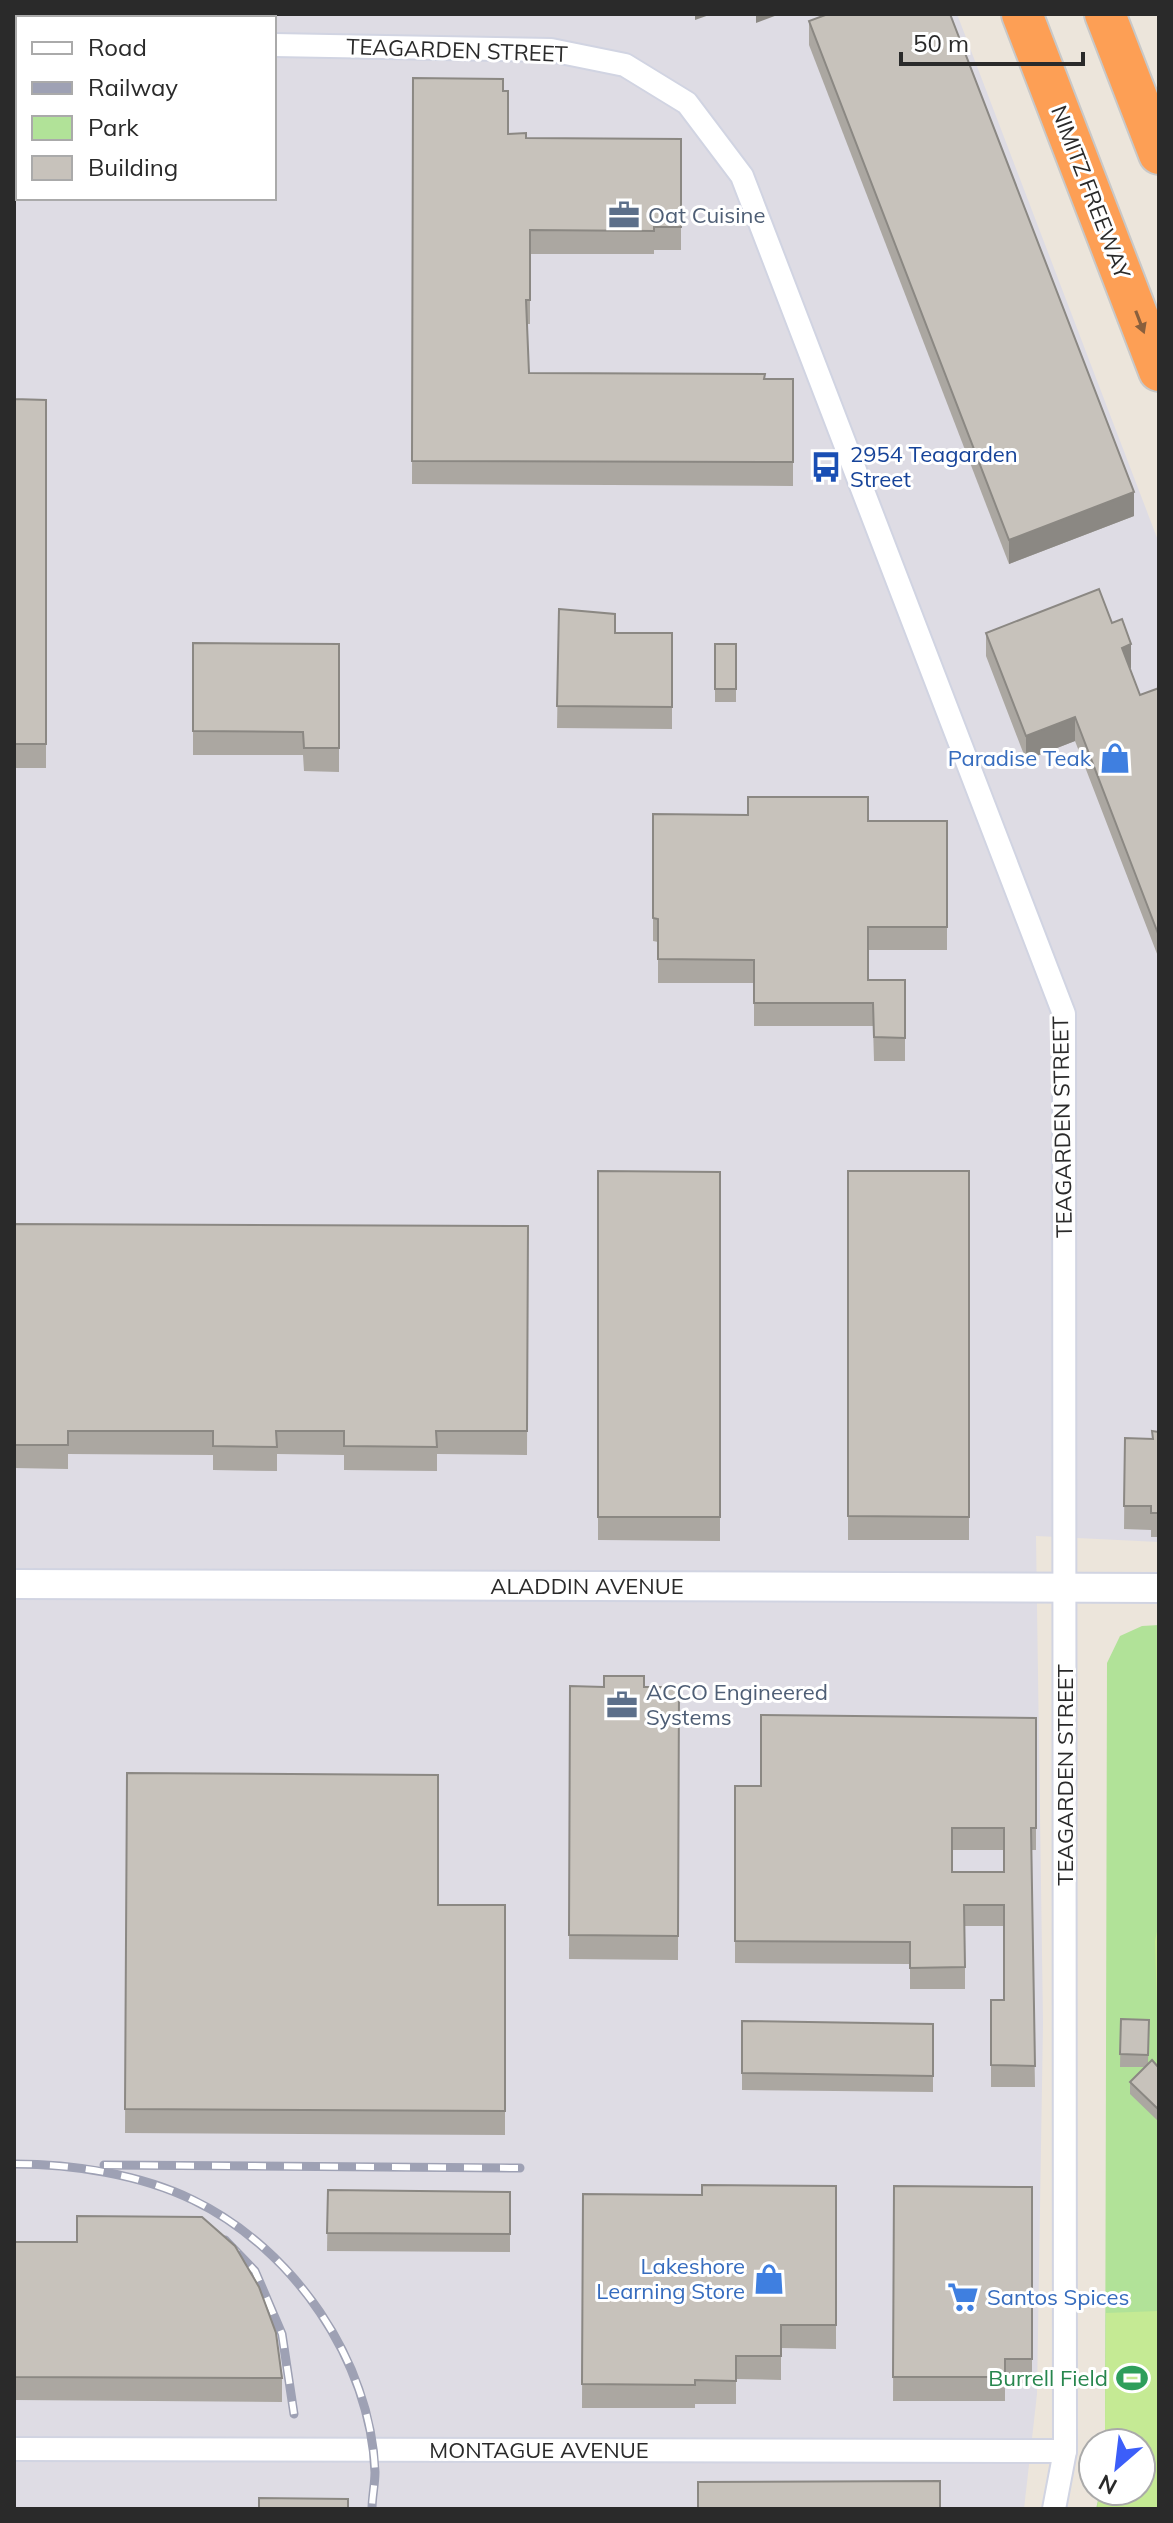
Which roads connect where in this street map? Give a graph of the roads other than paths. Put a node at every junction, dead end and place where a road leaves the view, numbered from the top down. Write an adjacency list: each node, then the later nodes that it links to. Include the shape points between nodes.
1 (1022, 14): 5 (highway, NIMITZ FREEWAY, one-way to 5)
2 (1105, 14): 4 (highway)
3 (276, 45): 7 (street, TEAGARDEN STREET, via 551,50 625,65 687,103 742,176 1064,1014)
4 (1159, 154)
5 (1159, 371)
6 (14, 1584): 7 (street, ALADDIN AVENUE)
7 (1065, 1587): 8 (street, ALADDIN AVENUE); 10 (street, TEAGARDEN STREET)
8 (1159, 1588)
9 (14, 2449): 10 (street, MONTAGUE AVENUE)
10 (1065, 2451): 11 (street, TEAGARDEN STREET)
11 (1054, 2509)

